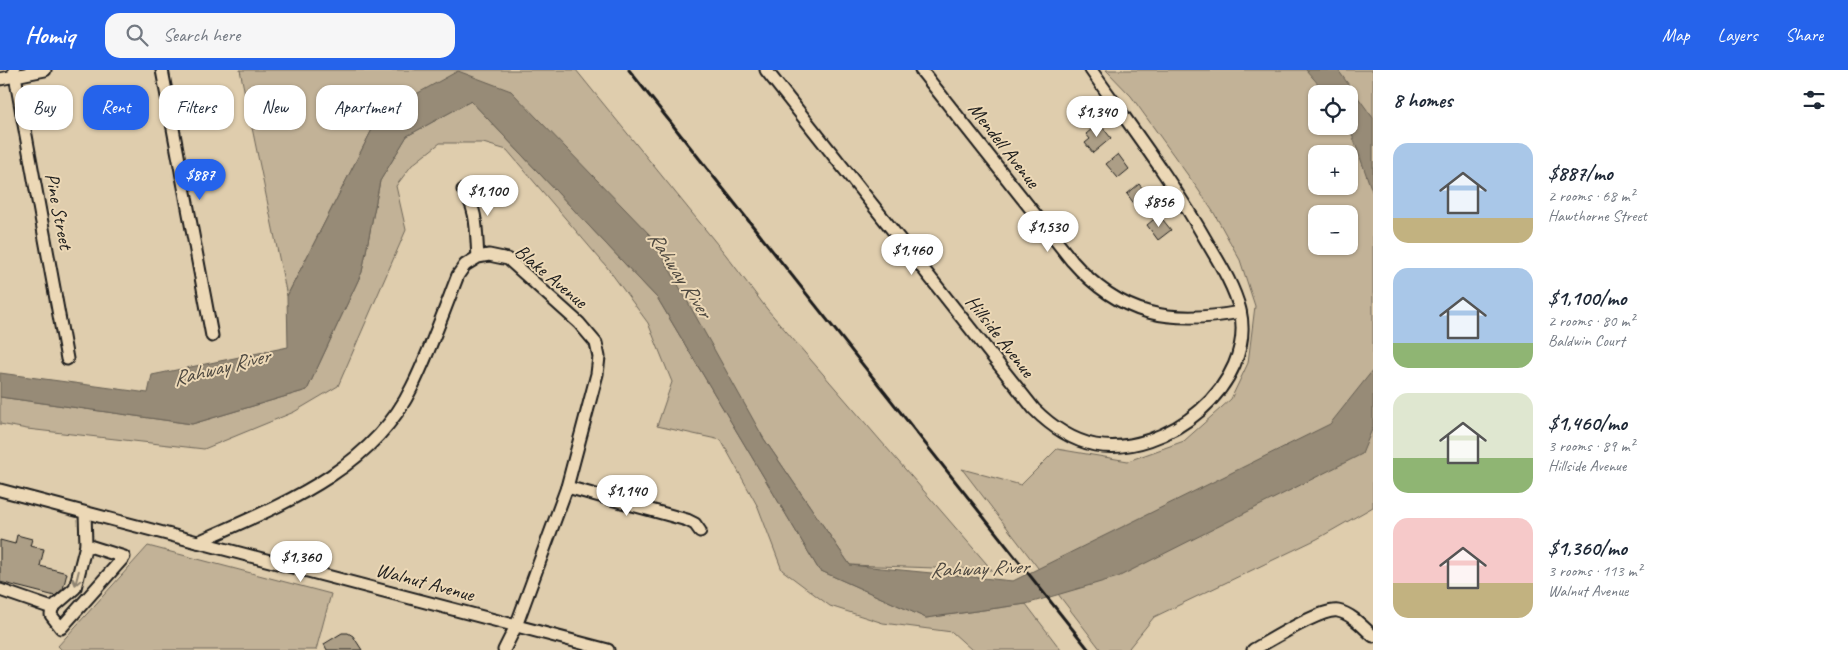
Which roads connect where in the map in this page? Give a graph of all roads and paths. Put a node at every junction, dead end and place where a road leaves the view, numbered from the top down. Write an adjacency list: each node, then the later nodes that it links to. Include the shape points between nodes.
1 (45, 70): 6 (street)
2 (162, 70): 11 (street)
3 (766, 70): 10 (street, Hillside Avenue, via 1034,409 1064,434 1088,443 1114,446 1147,440 1169,431 1200,409 1226,381 1236,363 1242,336)
4 (921, 70): 10 (street, Mendell Avenue, via 1072,261 1098,287 1132,306 1164,316 1199,318)
5 (1091, 70): 10 (street, Hillside Avenue, via 1185,204 1224,270)
6 (14, 73): 7 (street); 12 (street, Pine Street)
7 (0, 79)
8 (463, 190): 9 (street, via 474,210)
9 (478, 257): 13 (street, Blake Avenue, via 489,255 508,259 579,323 596,343 599,357 597,374); 17 (street, via 458,274 412,388 373,440 347,466 316,486)
10 (1240, 312)
11 (212, 336)
12 (67, 359)
13 (567, 487): 16 (street, via 687,520); 21 (street, Blake Avenue)
14 (0, 490): 15 (street, Walnut Avenue)
15 (86, 513): 17 (street, Walnut Avenue); 18 (street)
16 (700, 531)
17 (198, 542): 21 (street, Walnut Avenue)
18 (86, 545): 20 (street, one-way to 20, via 75,588); 20 (street, via 124,557 61,628 51,615)
19 (0, 590): 20 (street)
20 (52, 608)
21 (516, 626): 23 (street, Blake Avenue); 24 (street, Walnut Avenue)
22 (1373, 636): 25 (street, via 1352,618 1330,611)
23 (504, 650)
24 (608, 650)
25 (1253, 650)

